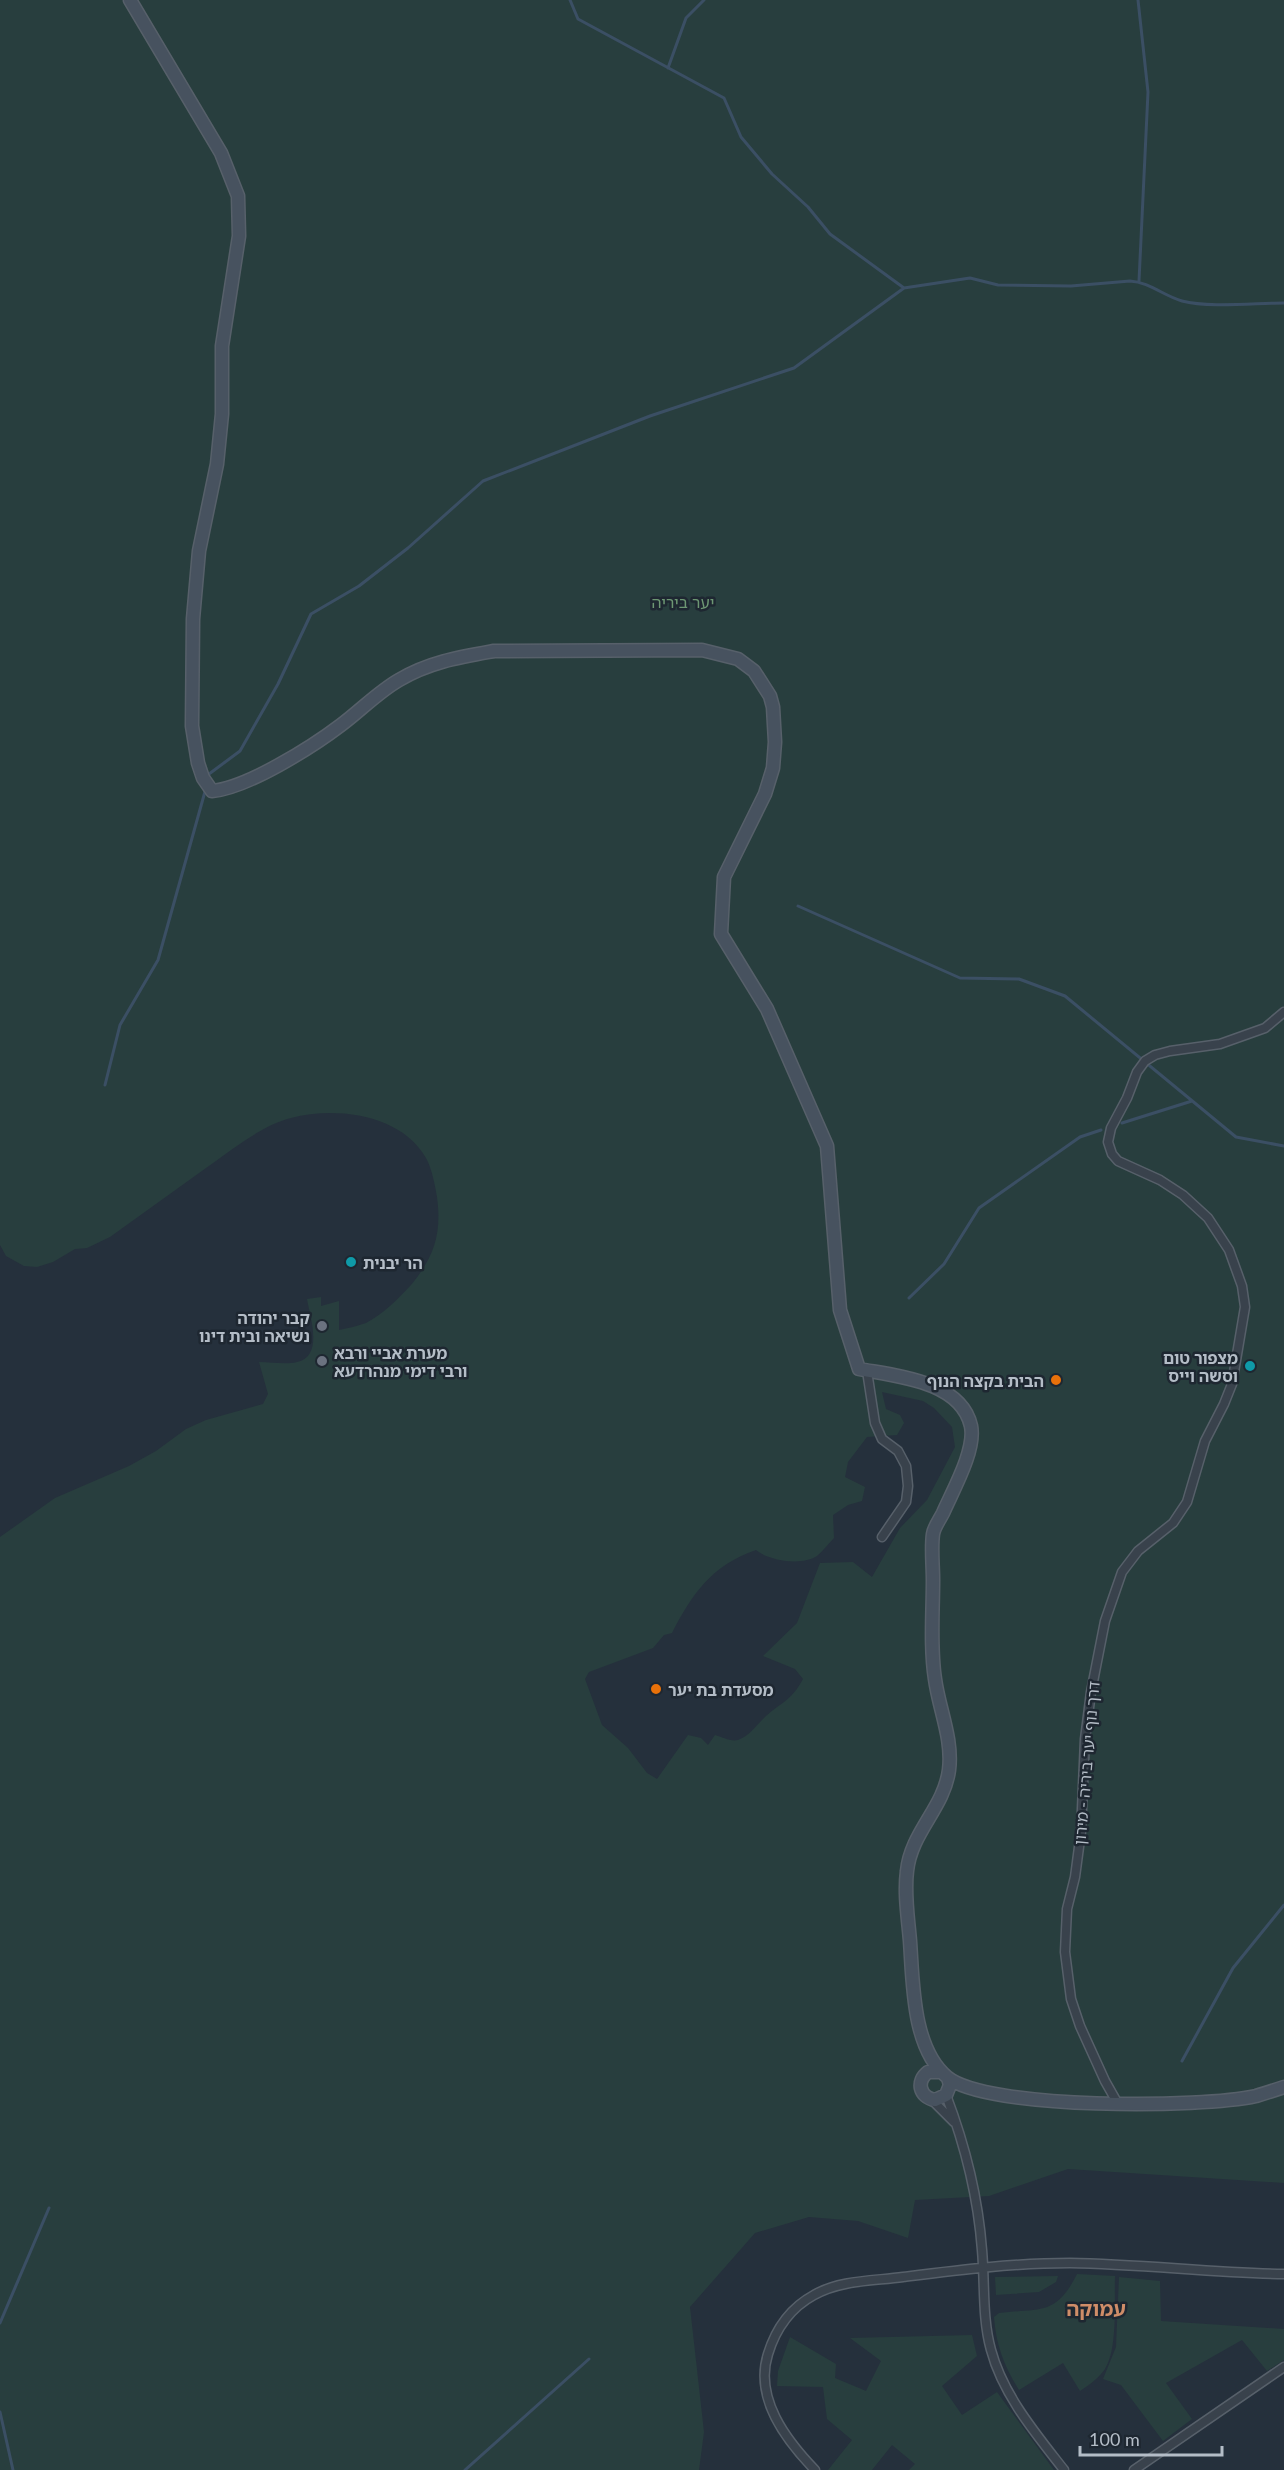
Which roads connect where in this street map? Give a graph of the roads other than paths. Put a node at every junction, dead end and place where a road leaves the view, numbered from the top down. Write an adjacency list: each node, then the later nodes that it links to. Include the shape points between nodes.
1 (130, 0): 3 (main road, via 221,153 238,196 239,236 222,346 217,464 199,551 193,619 192,726 203,778 212,791 229,790 253,779 339,727 397,681 429,664 461,657 494,651 702,650 738,659 754,671 773,707 773,768 765,794 724,877 721,934 766,1009 827,1146 840,1310 859,1369)
2 (1284, 1012): 10 (street, דרך נוף יער ביריה - מירון, via 1265,1028 1220,1044 1170,1051 1144,1061 1108,1142 1118,1161 1160,1180 1208,1218 1229,1250 1245,1307 1232,1384 1205,1441 1187,1502 1173,1523 1138,1551 1122,1572 1105,1621 1091,1692 1081,1832 1067,1909 1065,1952 1071,1999 1080,2026)
3 (867, 1371): 4 (street, via 875,1423 882,1439 898,1450 906,1466 908,1486 906,1502); 5 (main road, via 935,1387 961,1403 971,1425 972,1445 933,1533 934,1672 949,1746 949,1771 942,1793 914,1842 906,1886 916,2012)
4 (882, 1538)
5 (939, 2074): 7 (main road, via 950,2085); 8 (main road); 9 (main road, via 921,2079 921,2089)
6 (1284, 2087): 10 (main road, via 1255,2096 1197,2102)
7 (947, 2093): 8 (main road); 9 (main road); 11 (street)
8 (982, 2093): 10 (main road)
9 (931, 2099): 11 (street)
10 (1118, 2104)
11 (956, 2125): 12 (street, via 971,2169)
12 (982, 2267): 13 (street, via 1083,2264); 15 (street, via 831,2287 798,2304 789,2314 767,2357 765,2386 781,2428); 16 (street, via 987,2331 995,2363 1022,2413)
13 (1284, 2274)
14 (1284, 2367): 17 (street)
15 (815, 2470)
16 (1064, 2470)
17 (1134, 2470)

